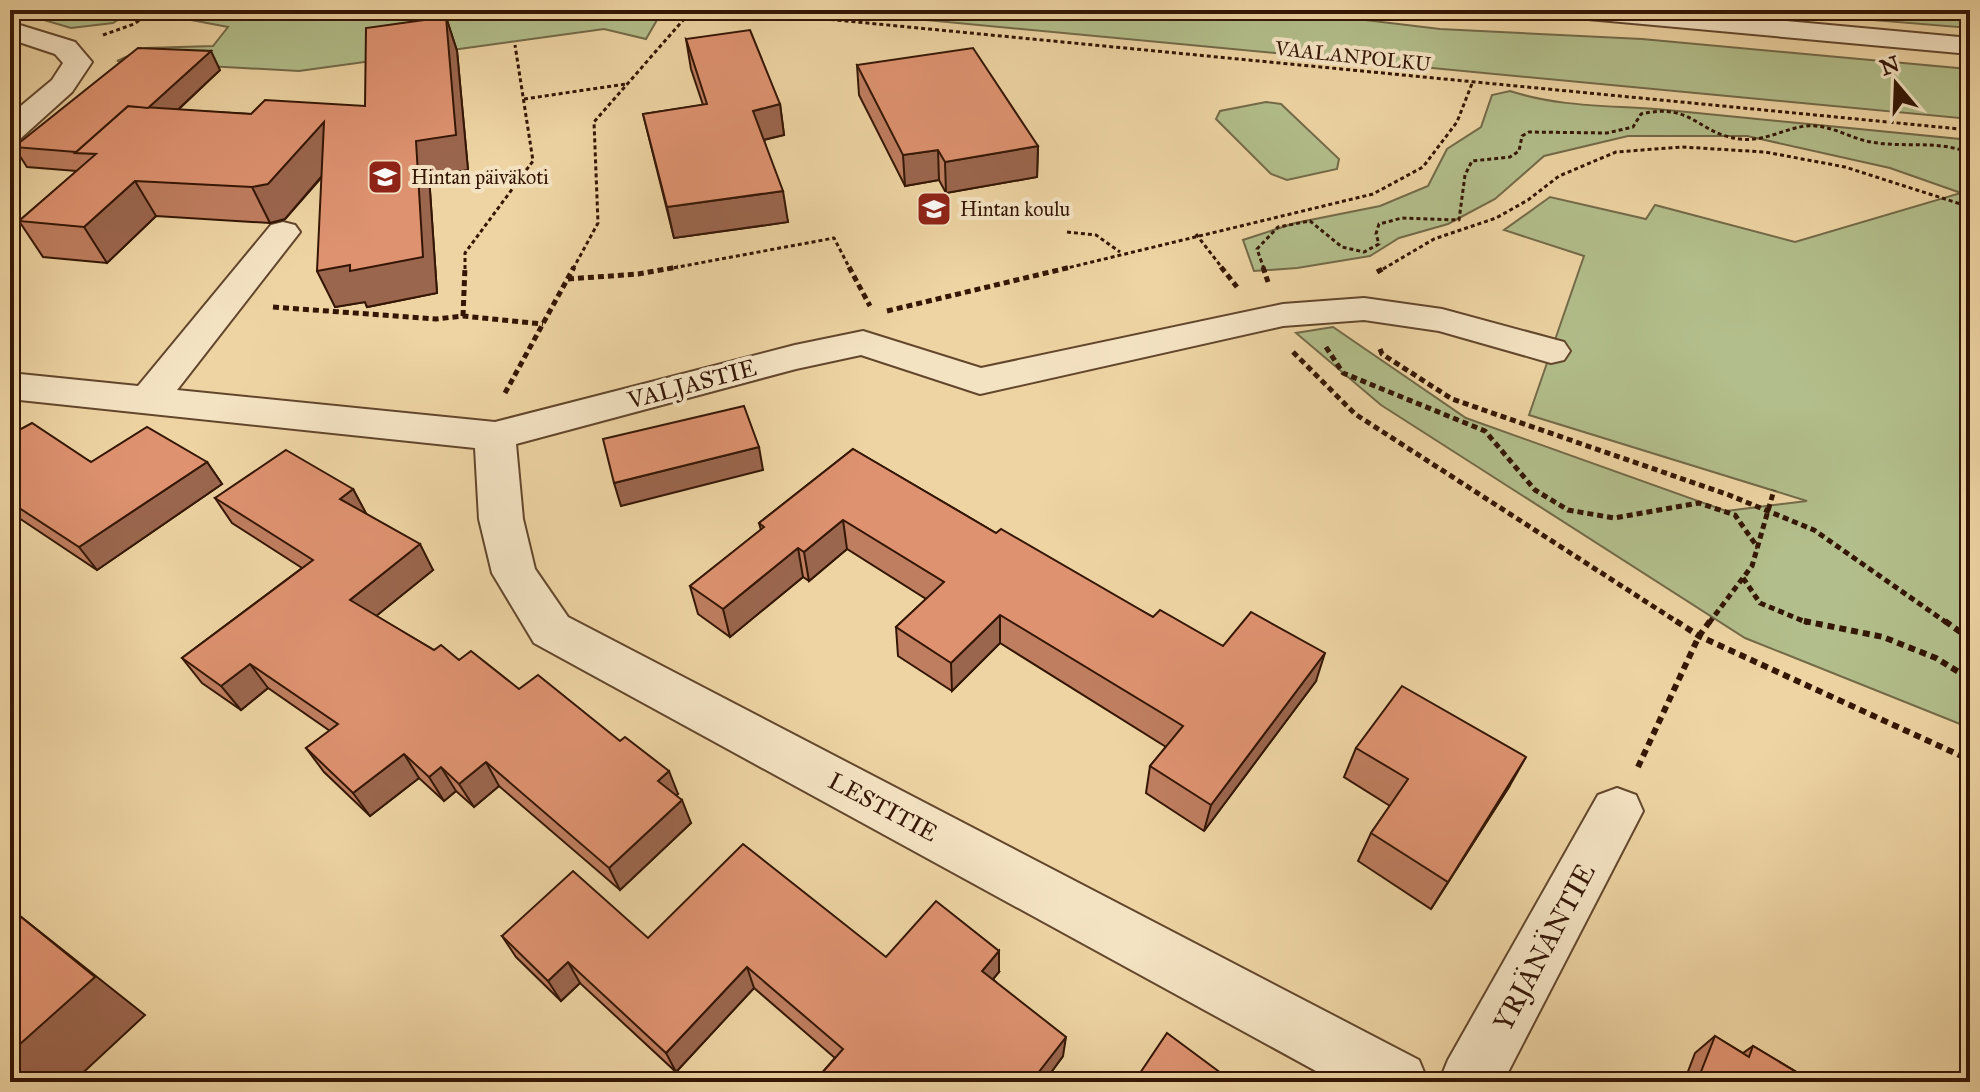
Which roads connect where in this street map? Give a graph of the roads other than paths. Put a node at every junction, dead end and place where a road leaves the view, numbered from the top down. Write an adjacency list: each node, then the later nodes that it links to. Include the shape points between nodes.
1 (1577, 10): 3 (street)
2 (10, 30): 4 (street, via 65,48 78,62 62,86)
3 (1970, 46)
4 (10, 131)
5 (283, 232): 8 (street)
6 (1551, 351): 9 (street, VALJASTIE, via 1442,320 1364,309 1263,320 980,381 863,343)
7 (10, 386): 8 (street, VALJASTIE)
8 (148, 400): 9 (street, VALJASTIE)
9 (506, 416): 11 (street, LESTITIE, via 501,519 514,573 551,630)
10 (1617, 811): 12 (street, YRJÄNÄNTIE)
11 (1397, 1082)
12 (1470, 1082)

